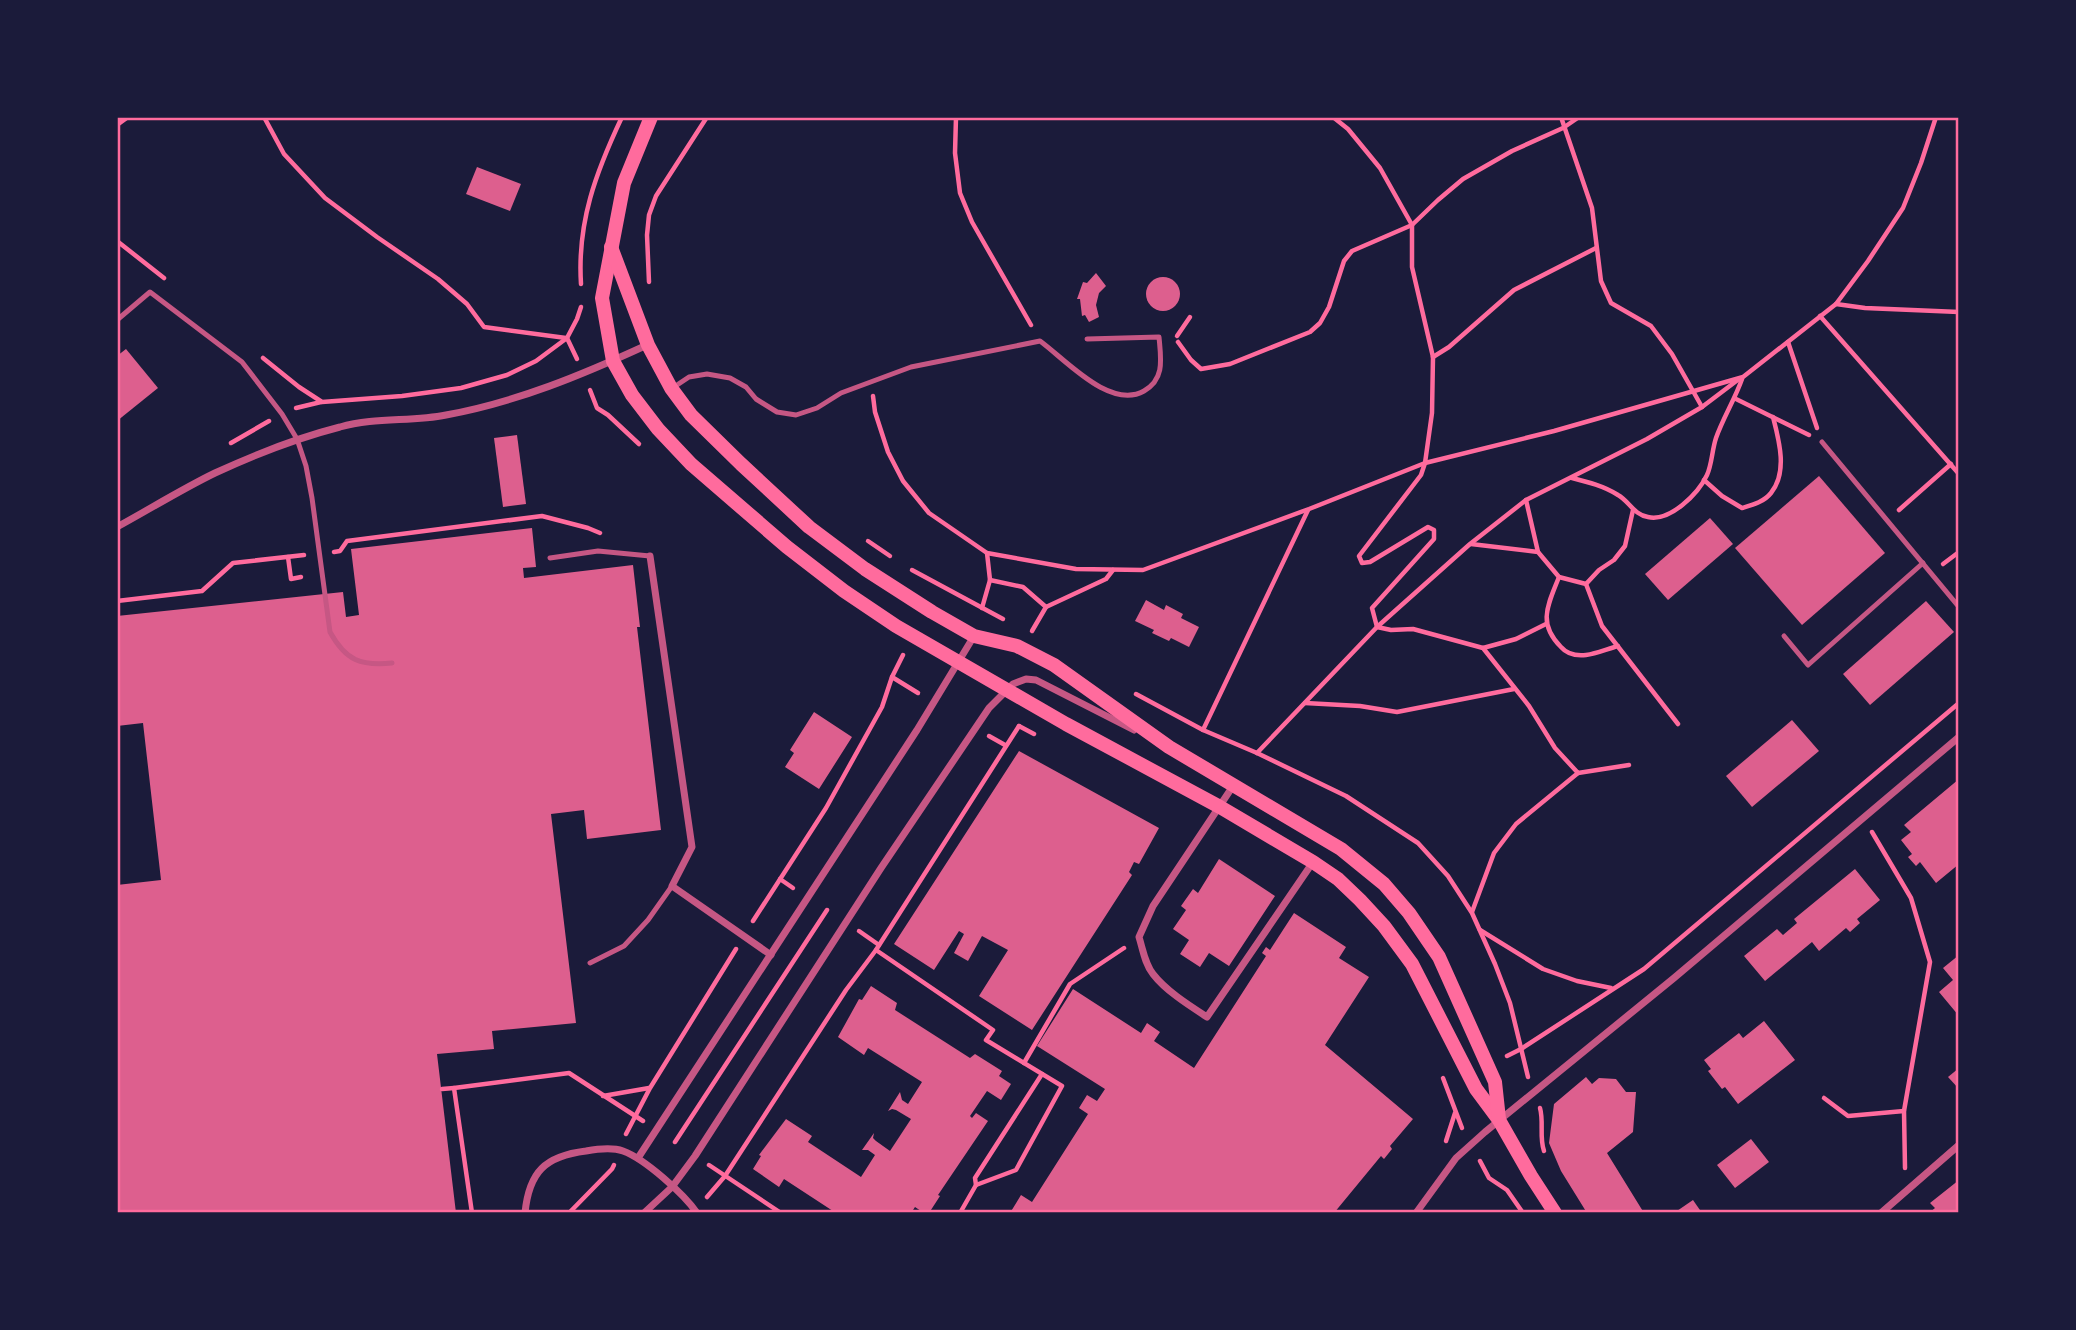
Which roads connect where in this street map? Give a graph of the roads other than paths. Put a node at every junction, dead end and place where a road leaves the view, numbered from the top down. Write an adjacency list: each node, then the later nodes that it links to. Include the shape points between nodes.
1 (651, 117): 2 (main road, via 624,183)
2 (611, 247): 5 (main road); 6 (main road, via 602,298)
3 (117, 320): 8 (lane, via 150,292 242,362)
4 (1087, 339): 7 (lane, via 1159,338 1158,379 1140,393 1118,396 1084,377 1040,341 911,367 796,415 777,412 730,378 689,377)
5 (648, 345): 6 (street); 7 (main road)
6 (613, 360): 8 (street, via 512,400 443,416 344,426); 18 (main road, via 632,396 691,464 844,591)
7 (671, 388): 15 (main road, via 691,415 809,527 865,569)
8 (297, 439): 10 (street, via 213,474); 17 (lane, via 312,498 330,632 347,655 366,664)
9 (1822, 442): 13 (lane)
10 (117, 527)
11 (650, 556): 12 (lane, via 598,551); 25 (street, via 692,848)
12 (550, 558)
13 (1923, 563): 14 (lane); 16 (lane, via 1808,664)
14 (1959, 607)
15 (974, 636): 18 (street); 21 (main road, via 1017,646 1054,665)
16 (1784, 636)
17 (392, 663)
18 (958, 663): 19 (main road); 26 (street)
19 (1007, 690): 21 (street, via 1026,679 1036,680); 23 (main road); 31 (street, via 975,727)
20 (1959, 737): 28 (street)
21 (1169, 747): 22 (main road)
22 (1234, 785): 23 (street); 28 (main road, via 1341,849 1384,884 1409,913 1439,957 1495,1082)
23 (1220, 807): 24 (main road); 24 (street, via 1153,906 1139,937 1154,975 1207,1017)
24 (1313, 862): 28 (main road, via 1360,900 1412,964 1476,1089)
25 (671, 886): 26 (street); 27 (lane, via 624,946)
26 (771, 955): 30 (street)
27 (590, 962)
28 (1499, 1120): 35 (street, via 1456,1158); 36 (main road)
29 (1959, 1145): 37 (street)
30 (638, 1158): 31 (street); 33 (street, via 620,1149 554,1158 529,1185)
31 (672, 1187): 32 (street); 34 (street)
32 (696, 1211)
33 (525, 1213)
34 (644, 1213)
35 (1416, 1213)
36 (1555, 1213)
37 (1881, 1213)

